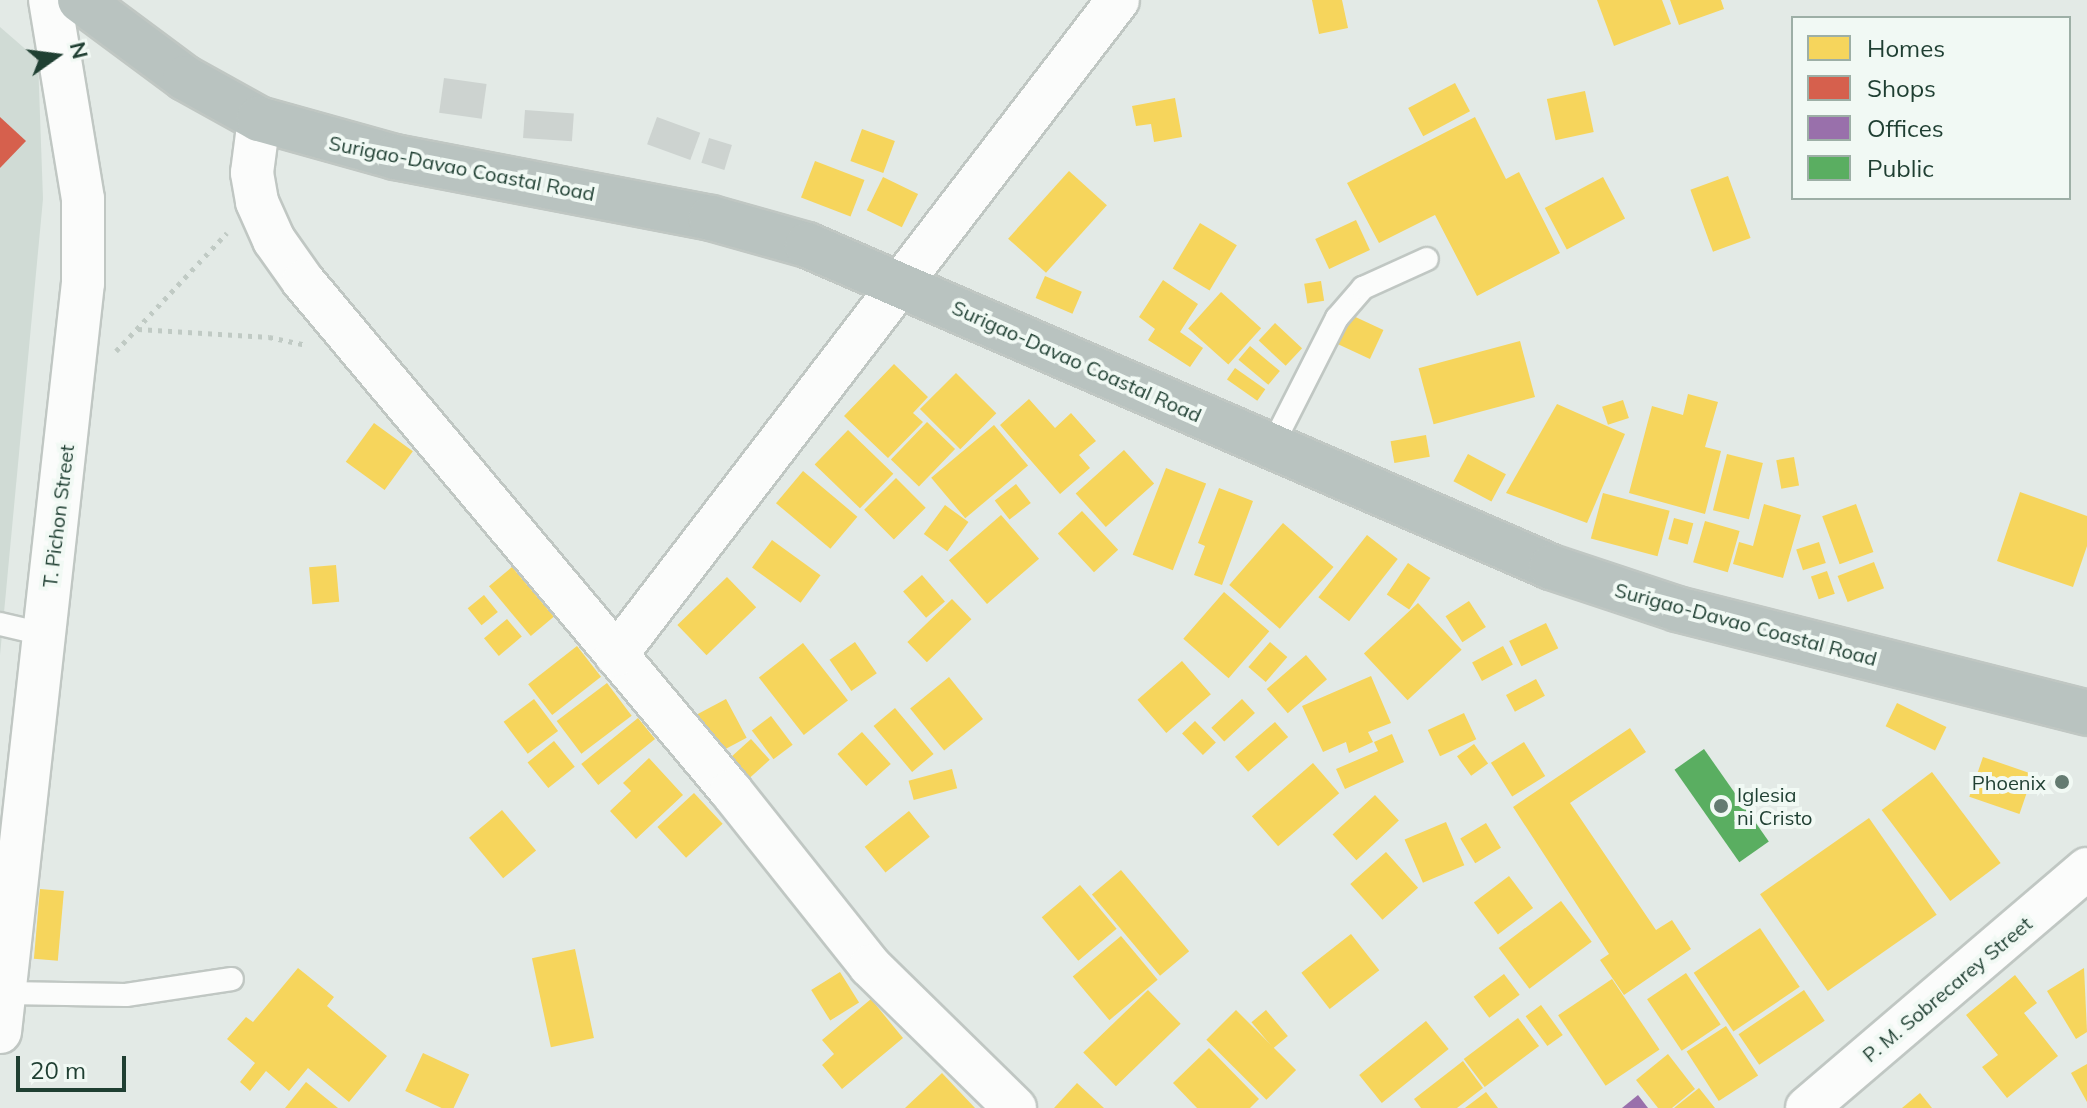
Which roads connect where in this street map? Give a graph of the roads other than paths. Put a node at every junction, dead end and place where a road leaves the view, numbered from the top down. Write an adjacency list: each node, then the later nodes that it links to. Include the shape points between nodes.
1 (50, 0): 9 (street, T. Pichon Street, via 83,199 74,395)
2 (80, 0): 4 (highway, Surigao-Davao Coastal Road, via 185,78)
3 (1118, 0): 6 (street)
4 (259, 119): 6 (highway, Surigao-Davao Coastal Road, via 380,153 711,218 807,245); 10 (street, via 252,173 257,202 274,240)
5 (1427, 259): 7 (lane, via 1363,288 1337,318)
6 (904, 285): 7 (highway, Surigao-Davao Coastal Road); 10 (street)
7 (1272, 446): 11 (highway, Surigao-Davao Coastal Road, via 1551,567 1677,609)
8 (0, 624): 9 (lane)
9 (43, 634): 14 (street, T. Pichon Street)
10 (616, 655): 15 (street, via 870,966)
11 (2087, 713)
12 (2087, 869): 16 (street, P. M. Sobrecarey Street)
13 (232, 979): 14 (lane)
14 (3, 1013)
15 (1015, 1108)
16 (1807, 1108)

